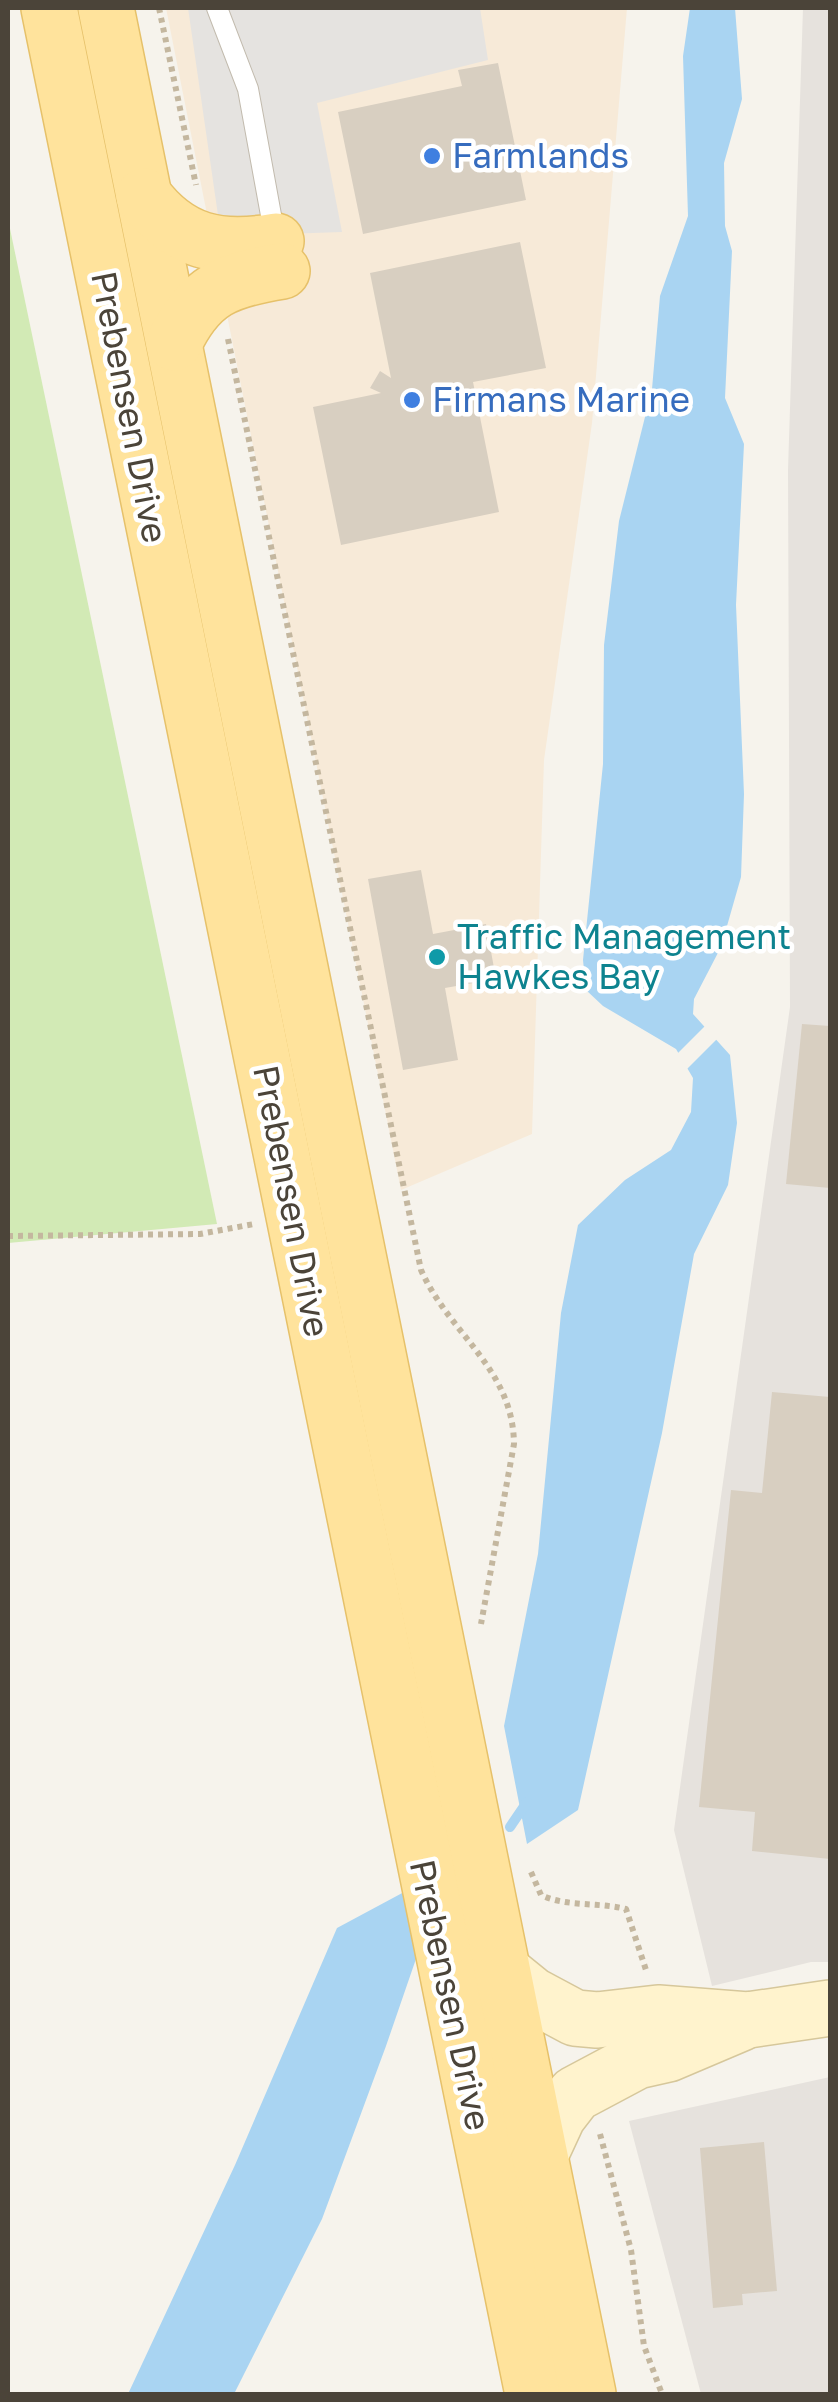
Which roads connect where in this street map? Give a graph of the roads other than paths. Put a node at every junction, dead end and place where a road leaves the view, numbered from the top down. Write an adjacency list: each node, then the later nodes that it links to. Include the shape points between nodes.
1 (49, 8): 12 (main road, Prebensen Drive)
2 (106, 8): 4 (main road, Prebensen Drive)
3 (217, 8): 5 (lane, via 248,90)
4 (144, 196): 6 (main road); 7 (main road, Prebensen Drive)
5 (279, 256): 6 (main road, via 240,248)
6 (212, 266): 7 (main road)
7 (174, 343): 8 (main road, Prebensen Drive)
8 (500, 1969): 10 (main road, via 575,2018 658,2013); 11 (main road, Prebensen Drive)
9 (830, 2008): 10 (main road)
10 (748, 2020): 11 (main road, via 637,2061 575,2094)
11 (539, 2156): 13 (main road, Prebensen Drive)
12 (533, 2394)
13 (588, 2394)

